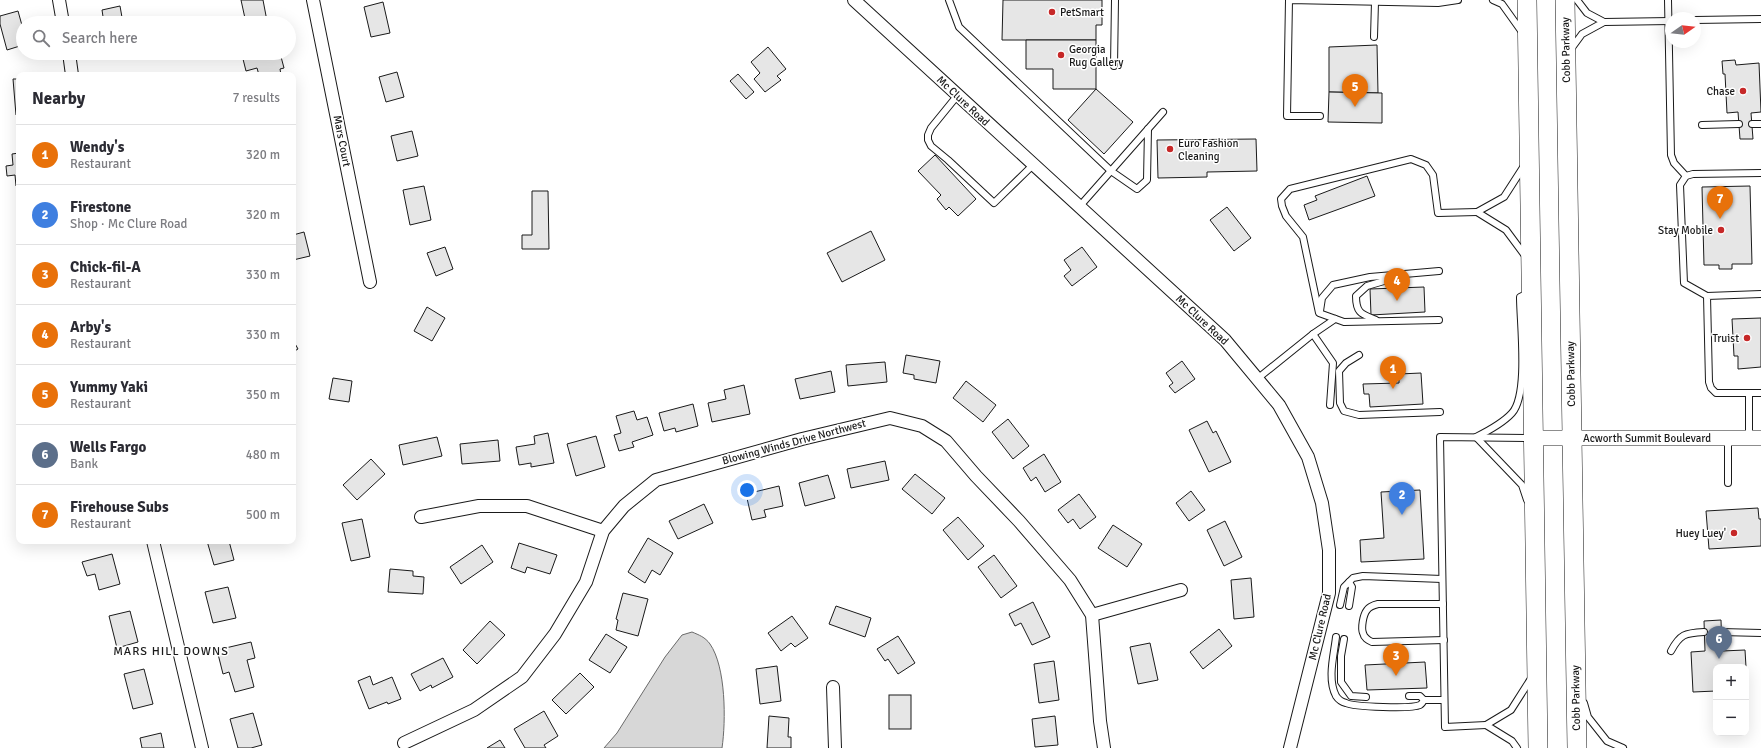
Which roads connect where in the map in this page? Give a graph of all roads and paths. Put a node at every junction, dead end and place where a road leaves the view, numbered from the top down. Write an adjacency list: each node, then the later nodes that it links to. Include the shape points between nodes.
1 (59, 0): 14 (street)
2 (313, 0): 44 (street, Mars Court)
3 (854, 0): 26 (street, Mc Clure Road)
4 (950, 0): 36 (lane, via 959,27)
5 (1115, 0): 24 (lane)
6 (1458, 0): 12 (lane, via 1438,3)
7 (1493, 0): 20 (lane, via 1502,4)
8 (1527, 0): 20 (main road)
9 (1565, 0): 22 (main road, Cobb Parkway)
10 (1577, 0): 18 (lane, via 1587,13)
11 (1668, 0): 13 (lane)
12 (1375, 2): 19 (lane); 28 (lane, via 1289,0 1287,116)
13 (1669, 12)
14 (62, 16)
15 (1761, 19): 16 (lane)
16 (1701, 20)
17 (1665, 21): 18 (lane)
18 (1604, 22): 22 (lane, via 1582,34)
19 (1374, 37)
20 (1527, 39): 34 (main road)
21 (1670, 48): 38 (lane, via 1671,155 1674,163)
22 (1566, 55): 61 (main road, Cobb Parkway)
23 (70, 60): 25 (street)
24 (1114, 66)
25 (72, 72)
26 (957, 96): 35 (street, Mc Clure Road); 35 (lane, via 935,122 928,136 931,146 937,152 994,203)
27 (1164, 112): 33 (lane)
28 (1320, 116)
29 (1739, 124): 32 (lane)
30 (1752, 124): 31 (lane)
31 (1761, 124)
32 (1702, 125)
33 (1148, 129): 36 (lane); 36 (lane, via 1147,180 1137,189)
34 (1529, 157): 40 (lane, via 1504,197); 41 (main road)
35 (1033, 165): 39 (street, Mc Clure Road)
36 (1111, 171): 39 (lane)
37 (1761, 173): 38 (lane)
38 (1686, 176): 47 (lane, via 1680,185 1684,282)
39 (1079, 207): 54 (street, Mc Clure Road, via 1225,340)
40 (1477, 212): 41 (lane, via 1506,230); 48 (lane, via 1438,214 1433,176 1426,165 1411,159 1290,188 1281,199 1282,206 1286,216 1303,237)
41 (1530, 263): 45 (main road)
42 (1438, 271): 43 (lane)
43 (1408, 274): 48 (lane, via 1370,276 1334,285 1322,298); 51 (lane, via 1366,286 1356,296 1356,307 1362,315)
44 (370, 282)
45 (1531, 292): 59 (lane, via 1520,297 1521,391 1513,412 1490,430); 60 (main road)
46 (1761, 294): 47 (lane)
47 (1707, 296): 55 (lane, via 1711,388 1716,393)
48 (1319, 313): 49 (lane)
49 (1335, 319): 51 (lane, via 1344,322); 52 (lane)
50 (1439, 320): 51 (lane)
51 (1378, 321)
52 (1312, 334): 54 (lane); 57 (lane, via 1333,364)
53 (1359, 355): 58 (lane, via 1346,363 1339,372 1340,403 1344,411 1359,415)
54 (1257, 379): 95 (street, Mc Clure Road, via 1279,405 1308,457 1322,503 1329,550 1329,593)
55 (1749, 393): 56 (lane); 63 (lane)
56 (1761, 393)
57 (1330, 405)
58 (1440, 412)
59 (1476, 437): 60 (lane); 66 (lane, via 1522,485); 69 (lane, via 1440,437)
60 (1534, 438): 61 (street, Acworth Summit Boulevard); 66 (main road)
61 (1572, 438): 62 (street, Acworth Summit Boulevard); 84 (main road, Cobb Parkway)
62 (1728, 438): 63 (street, Acworth Summit Boulevard); 64 (lane)
63 (1755, 438)
64 (1728, 482)
65 (421, 517): 67 (street, via 479,506 527,506)
66 (1535, 522): 83 (main road)
67 (603, 532): 75 (street, Blowing Winds Drive Northwest, via 624,506 656,480 795,441 890,418 922,426 946,441 1070,580); 91 (street, Blowing Winds Drive Northwest, via 586,582 555,634 522,677 474,710)
68 (154, 544): 92 (street)
69 (1442, 579): 70 (lane, via 1363,576); 73 (lane)
70 (1348, 582): 72 (lane, via 1344,587); 74 (lane, via 1352,587)
71 (1181, 590): 75 (street)
72 (1340, 604)
73 (1443, 604): 81 (lane); 81 (lane, via 1372,606 1366,610 1363,633 1366,639 1372,642)
74 (1349, 606)
75 (1092, 615): 94 (street, Blowing Winds Drive Northwest)
76 (1704, 632): 82 (lane, via 1689,633 1677,639)
77 (1721, 632): 78 (lane)
78 (1761, 634)
79 (1336, 637): 88 (lane, via 1332,680 1341,701 1362,706 1411,706 1420,705)
80 (1344, 639): 87 (lane, via 1341,682 1351,696)
81 (1444, 640): 89 (lane)
82 (1671, 651)
83 (1537, 668): 90 (lane, via 1511,710); 97 (main road)
84 (1575, 675): 98 (main road, Cobb Parkway); 99 (lane, via 1588,717 1608,741)
85 (833, 687): 93 (street)
86 (1409, 696): 88 (lane, via 1420,696)
87 (1366, 697)
88 (1424, 700): 89 (lane)
89 (1444, 700): 90 (lane, via 1445,727)
90 (1486, 725): 96 (lane, via 1512,740)
91 (404, 743)
92 (202, 748)
93 (835, 748)
94 (1104, 748)
95 (1290, 748)
96 (1517, 748)
97 (1538, 748)
98 (1577, 748)
99 (1623, 748)

